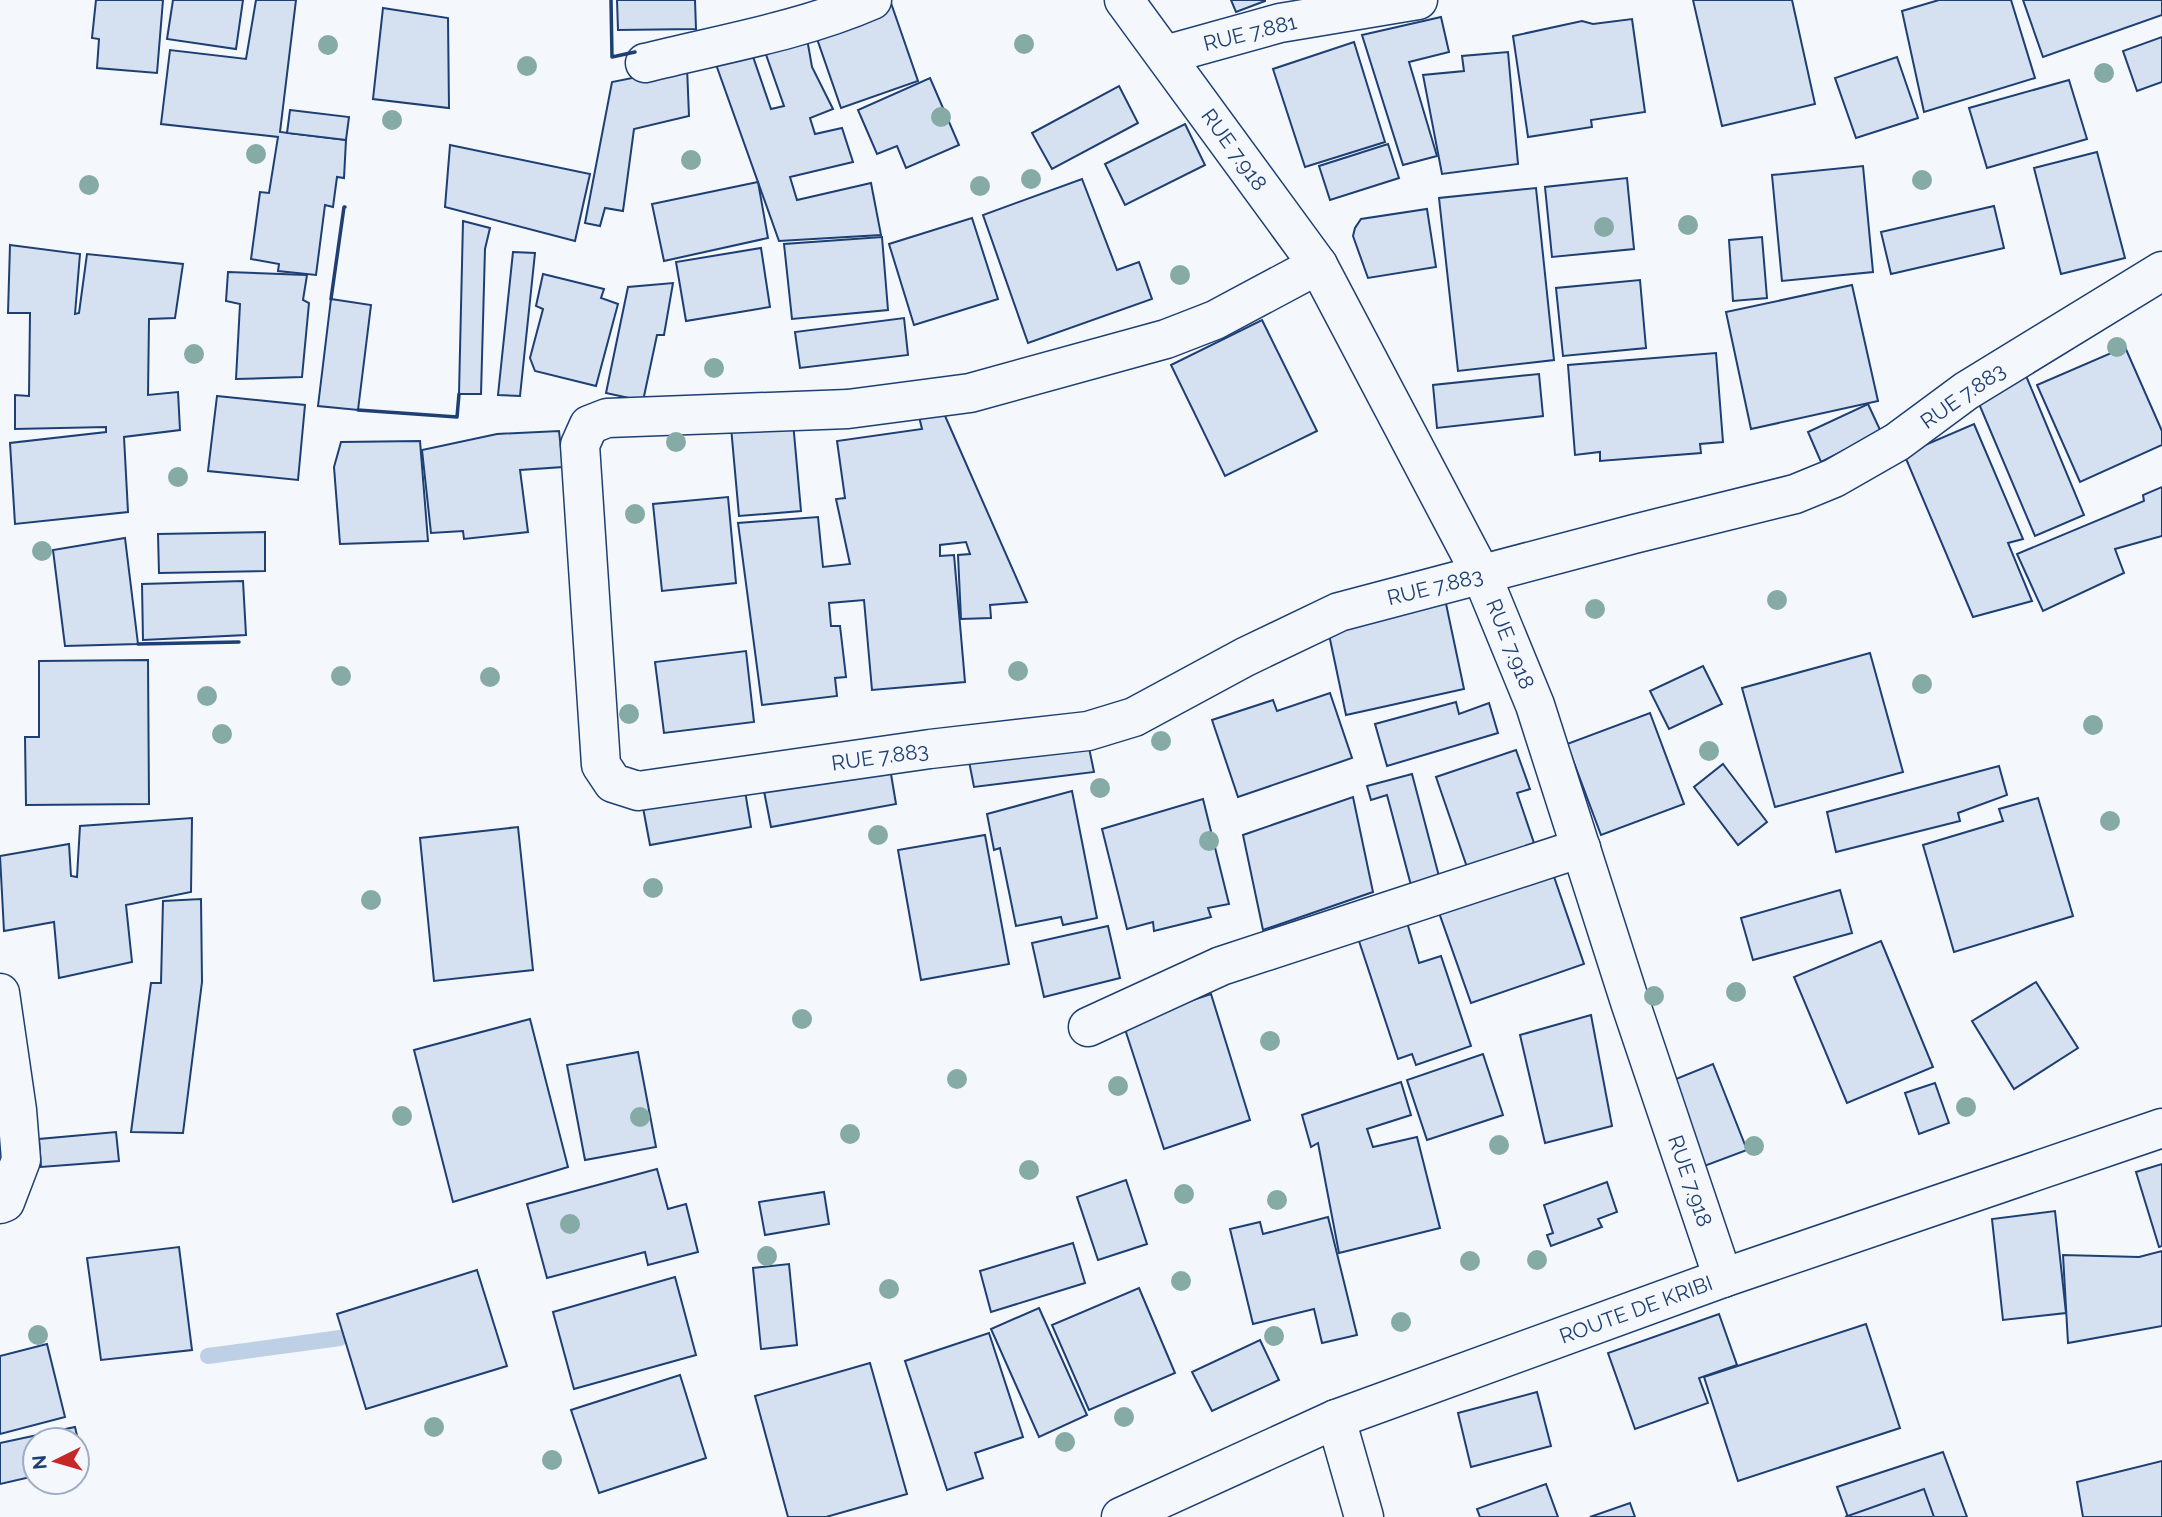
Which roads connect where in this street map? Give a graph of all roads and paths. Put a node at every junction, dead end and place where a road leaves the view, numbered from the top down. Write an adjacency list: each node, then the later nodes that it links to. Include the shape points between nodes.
1 (872, 0): 5 (street, via 806,24)
2 (1124, 0): 4 (street, RUE 7.918)
3 (1418, 0): 4 (street, RUE 7.881, via 1280,23)
4 (1164, 55): 6 (street, RUE 7.918)
5 (645, 63)
6 (1318, 265): 8 (street, RUE 7.918); 8 (street, RUE 7.883, via 1215,320 1166,339 970,393 848,409 607,418 589,425 580,445 601,765 613,783 638,791 1088,731 1134,717 1339,612)
7 (2162, 271): 8 (street, RUE 7.883, via 1834,478 1796,494)
8 (1482, 576): 9 (street, RUE 7.918, via 1535,705)
9 (1581, 848): 11 (street, via 1221,966); 14 (street, RUE 7.918)
10 (0, 993): 13 (street, via 21,1160 5,1202)
11 (1088, 1027)
12 (2162, 1128): 14 (street, ROUTE DE KRIBI)
13 (0, 1204)
14 (1723, 1278): 15 (street, ROUTE DE KRIBI)
15 (1336, 1419): 16 (street, ROUTE DE KRIBI); 17 (street)
16 (1121, 1517)
17 (1364, 1517)

